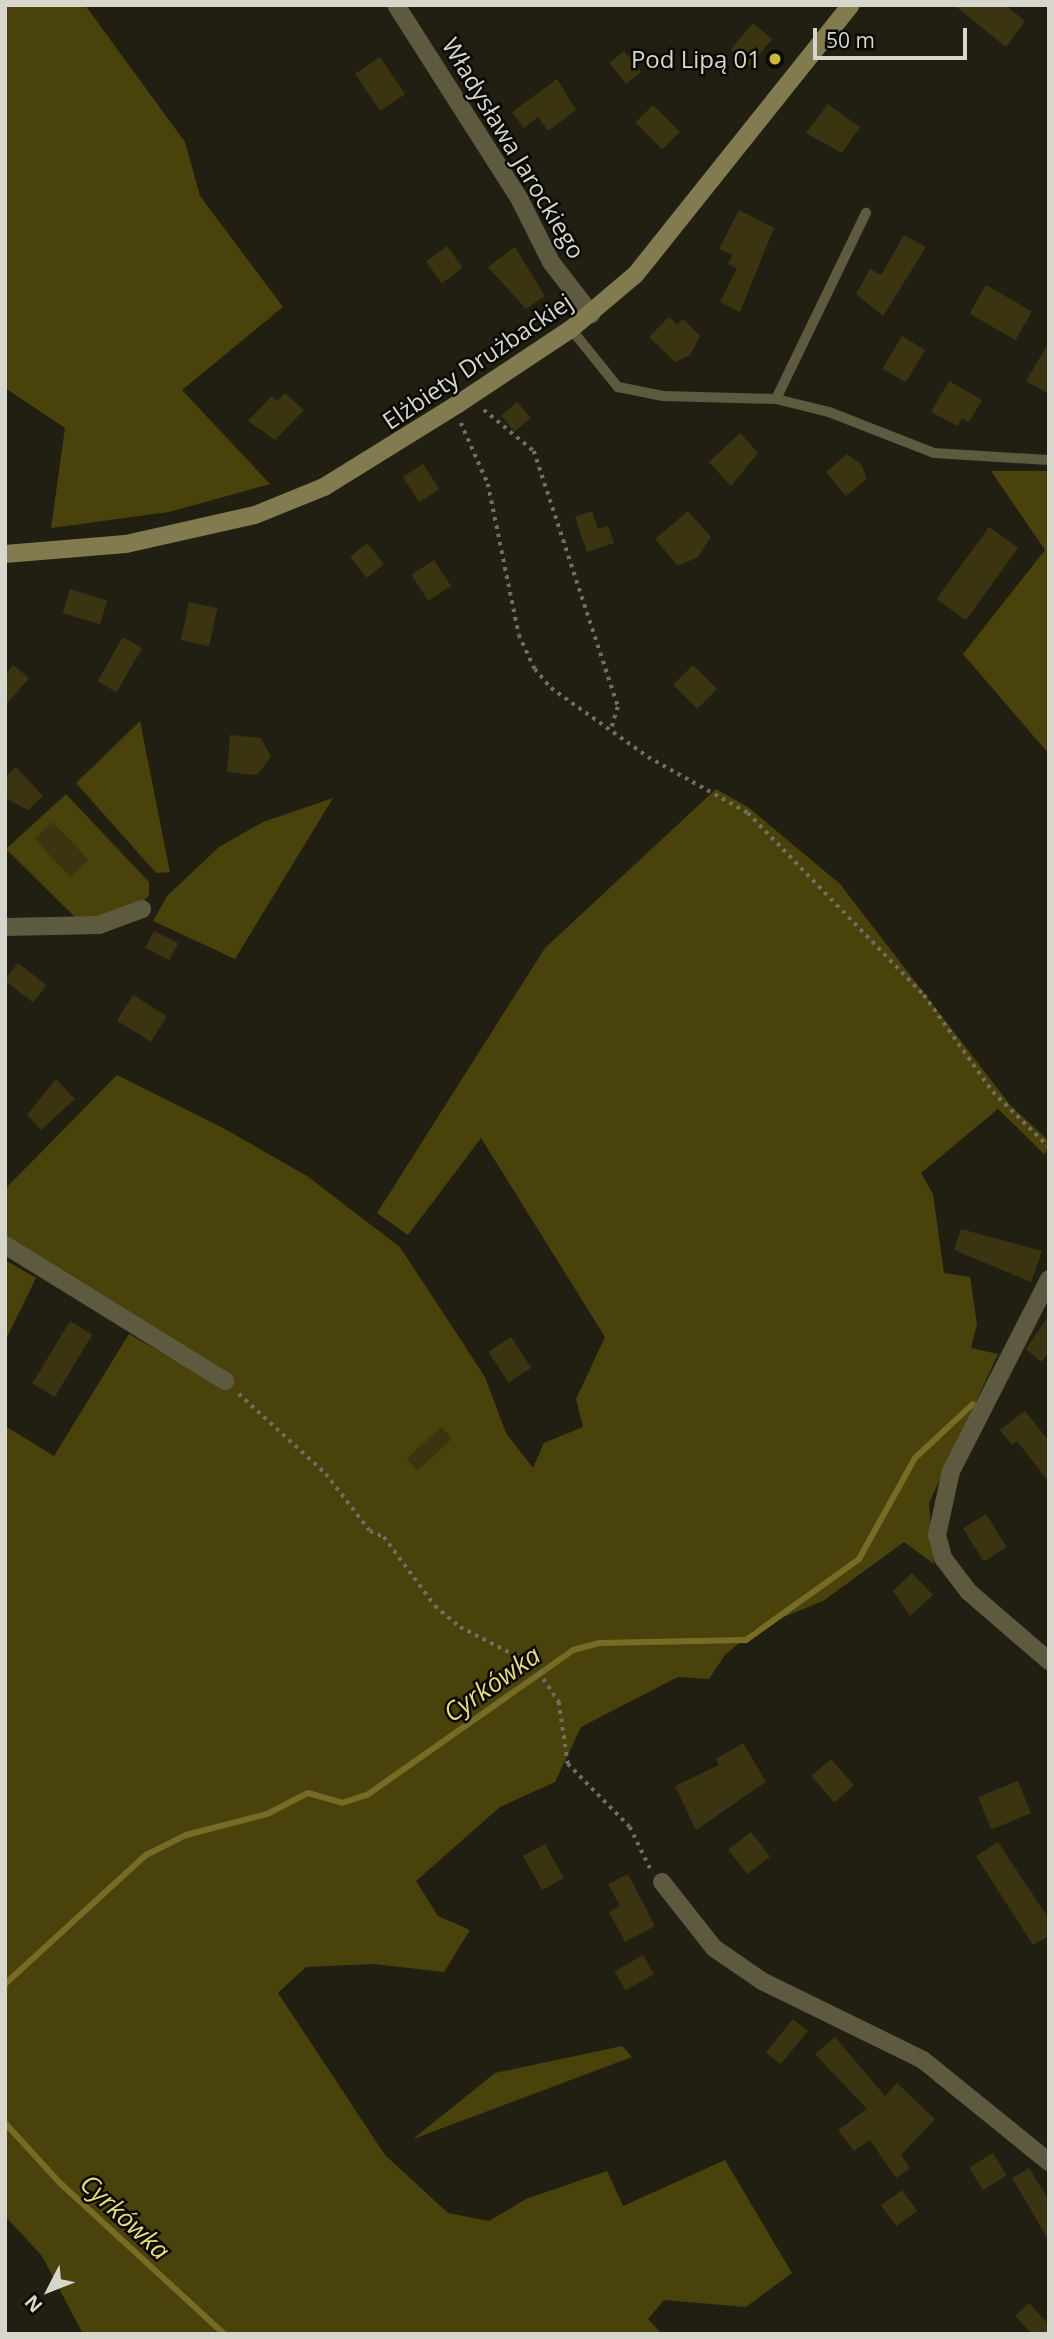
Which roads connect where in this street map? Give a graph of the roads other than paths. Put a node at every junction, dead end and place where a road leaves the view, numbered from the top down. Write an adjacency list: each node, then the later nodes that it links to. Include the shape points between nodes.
1 (396, 5): 4 (street, Władysława Jarockiego, via 520,200 551,262)
2 (851, 5): 4 (street, Elżbiety Drużbackiej, via 660,247)
3 (866, 214): 6 (lane)
4 (591, 314): 5 (street, Elżbiety Drużbackiej)
5 (571, 329): 6 (lane, via 618,387 663,396); 8 (street, Elżbiety Drużbackiej, via 348,474 255,515 126,544)
6 (776, 399): 7 (lane, via 829,412 934,453)
7 (1049, 460)
8 (5, 554)
9 (142, 909): 10 (street, via 99,925)
10 (5, 927)
11 (5, 1245): 13 (street)
12 (1049, 1279): 14 (street, via 951,1471 937,1535 943,1558 970,1592)
13 (225, 1381)
14 (1049, 1661)
15 (663, 1882): 16 (street, via 714,1948 762,1981 923,2060)
16 (1049, 2162)

